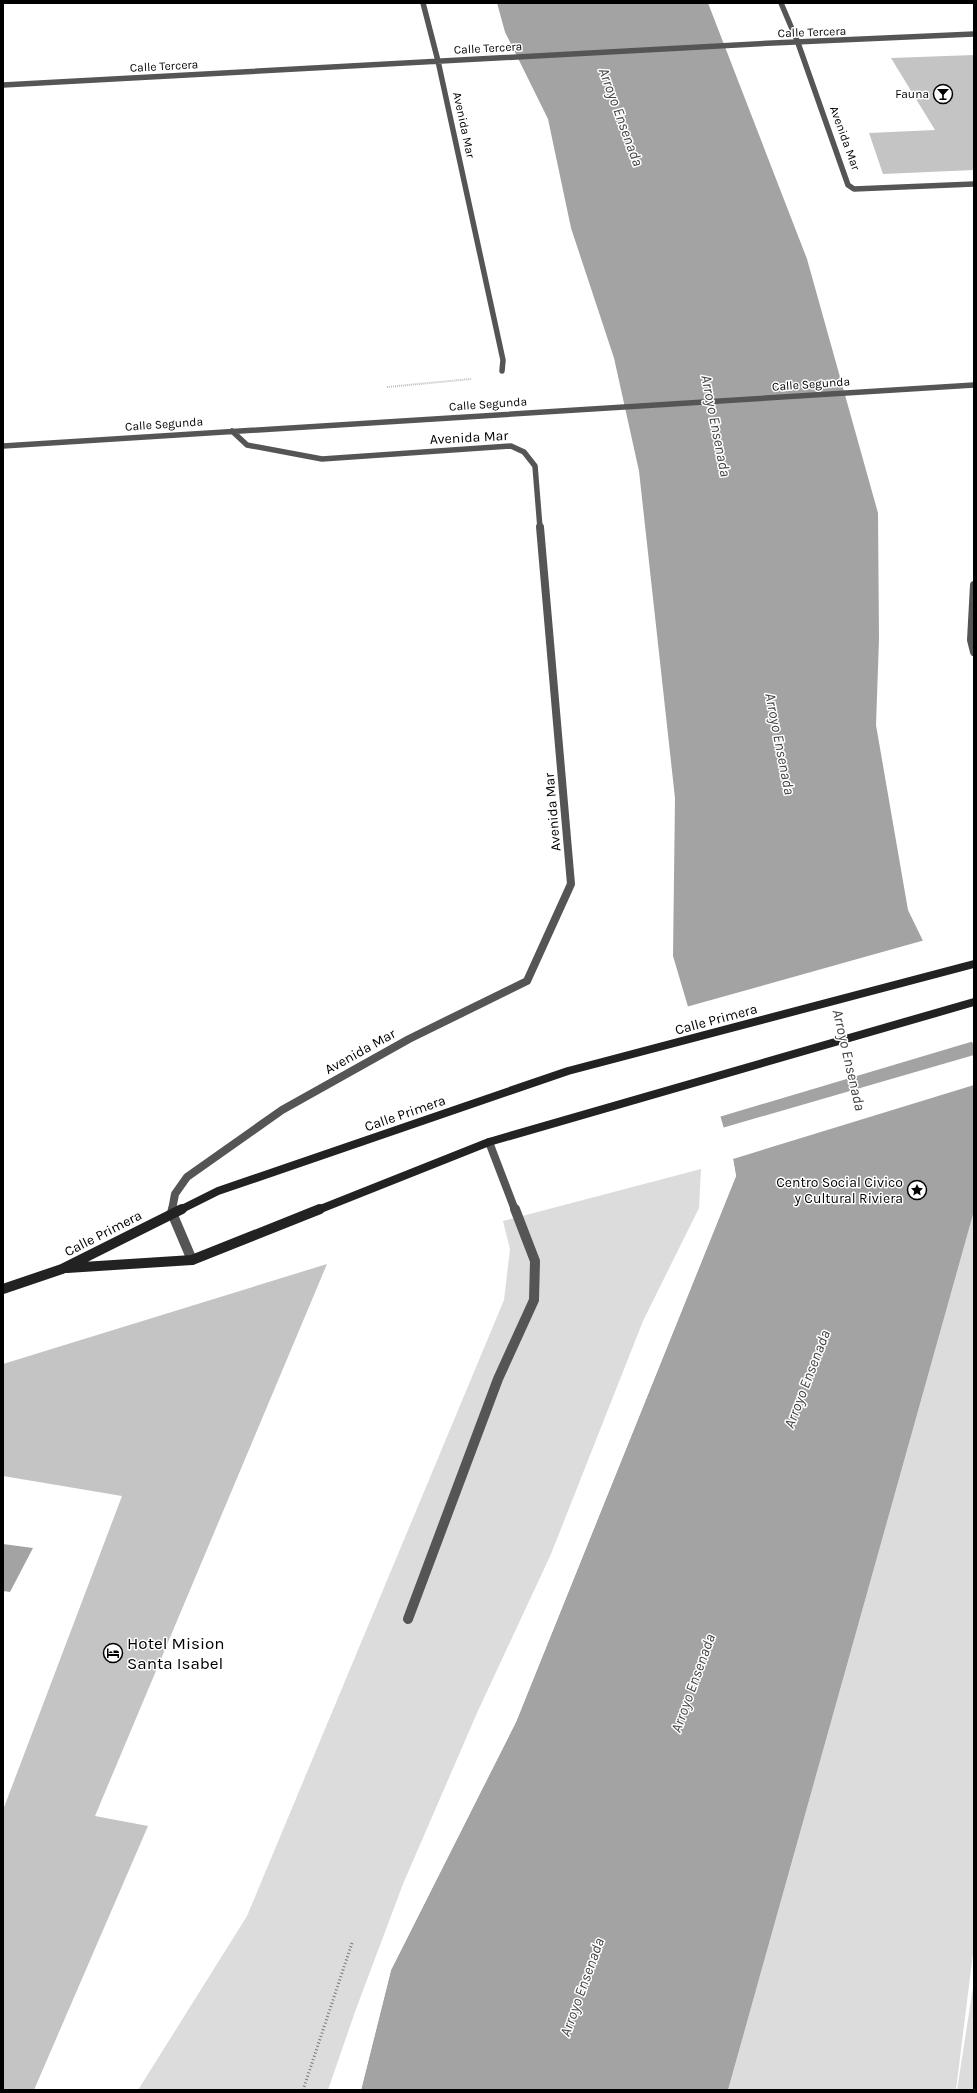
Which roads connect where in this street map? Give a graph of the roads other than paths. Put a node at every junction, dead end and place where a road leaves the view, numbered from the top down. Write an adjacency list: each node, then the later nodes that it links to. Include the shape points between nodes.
1 (423, 3): 5 (street, Avenida Mar)
2 (782, 3): 4 (street, Avenida Mar)
3 (974, 34): 4 (street, Calle Tercera)
4 (798, 43): 5 (street, Calle Tercera); 7 (street, Avenida Mar, via 848,185 854,189)
5 (438, 61): 6 (street, Calle Tercera); 8 (street, Avenida Mar, via 501,353)
6 (3, 85)
7 (974, 184)
8 (502, 371)
9 (974, 385): 10 (street, Calle Segunda)
10 (232, 431): 11 (street, Calle Segunda); 17 (street, Avenida Mar, via 247,445 322,459 511,446 524,452 535,466 571,884 527,981 409,1039 282,1110 186,1177 175,1194)
11 (3, 446)
12 (974, 586): 13 (street, via 971,640)
13 (974, 652)
14 (974, 964): 17 (main road, Calle Primera, via 568,1071 218,1191)
15 (974, 1002): 16 (main road, Calle Primera)
16 (489, 1142): 18 (main road, Calle Primera); 21 (street, via 535,1261 534,1300 498,1379)
17 (172, 1213): 18 (street); 19 (main road, Calle Primera)
18 (192, 1260): 19 (main road, Calle Primera)
19 (62, 1269): 20 (main road)
20 (3, 1289)
21 (408, 1619)

